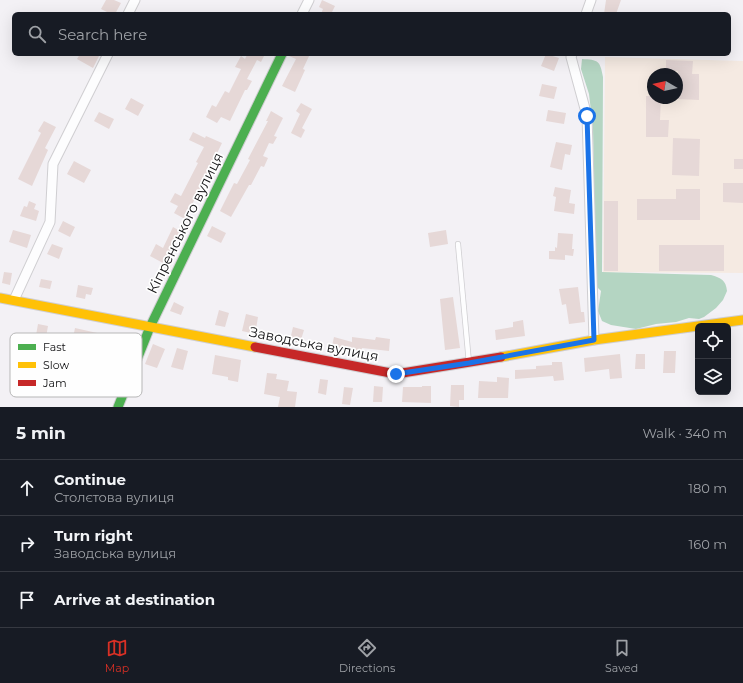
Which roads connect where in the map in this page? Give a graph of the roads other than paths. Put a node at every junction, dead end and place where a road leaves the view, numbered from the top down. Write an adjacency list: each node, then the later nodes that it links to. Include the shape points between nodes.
1 (135, 0): 4 (street)
2 (309, 0): 5 (street)
3 (591, 0): 6 (street)
4 (129, 12)
5 (303, 12)
6 (587, 12)
7 (107, 56): 12 (street, via 53,164 50,222)
8 (281, 56): 14 (street, Кіпренського вулиця)
9 (572, 56): 15 (street, via 587,116)
10 (458, 244): 17 (lane)
11 (0, 298): 12 (street, Заводська вулиця)
12 (14, 300): 14 (street, Заводська вулиця)
13 (743, 320): 15 (street, Заводська вулиця)
14 (150, 327): 16 (street, Кіпренського вулиця); 17 (street, Заводська вулиця, via 396,374)
15 (594, 340): 17 (street, Заводська вулиця)
16 (142, 347)
17 (469, 363)
18 (122, 397): 19 (street, Кіпренського вулиця)
19 (118, 407)

